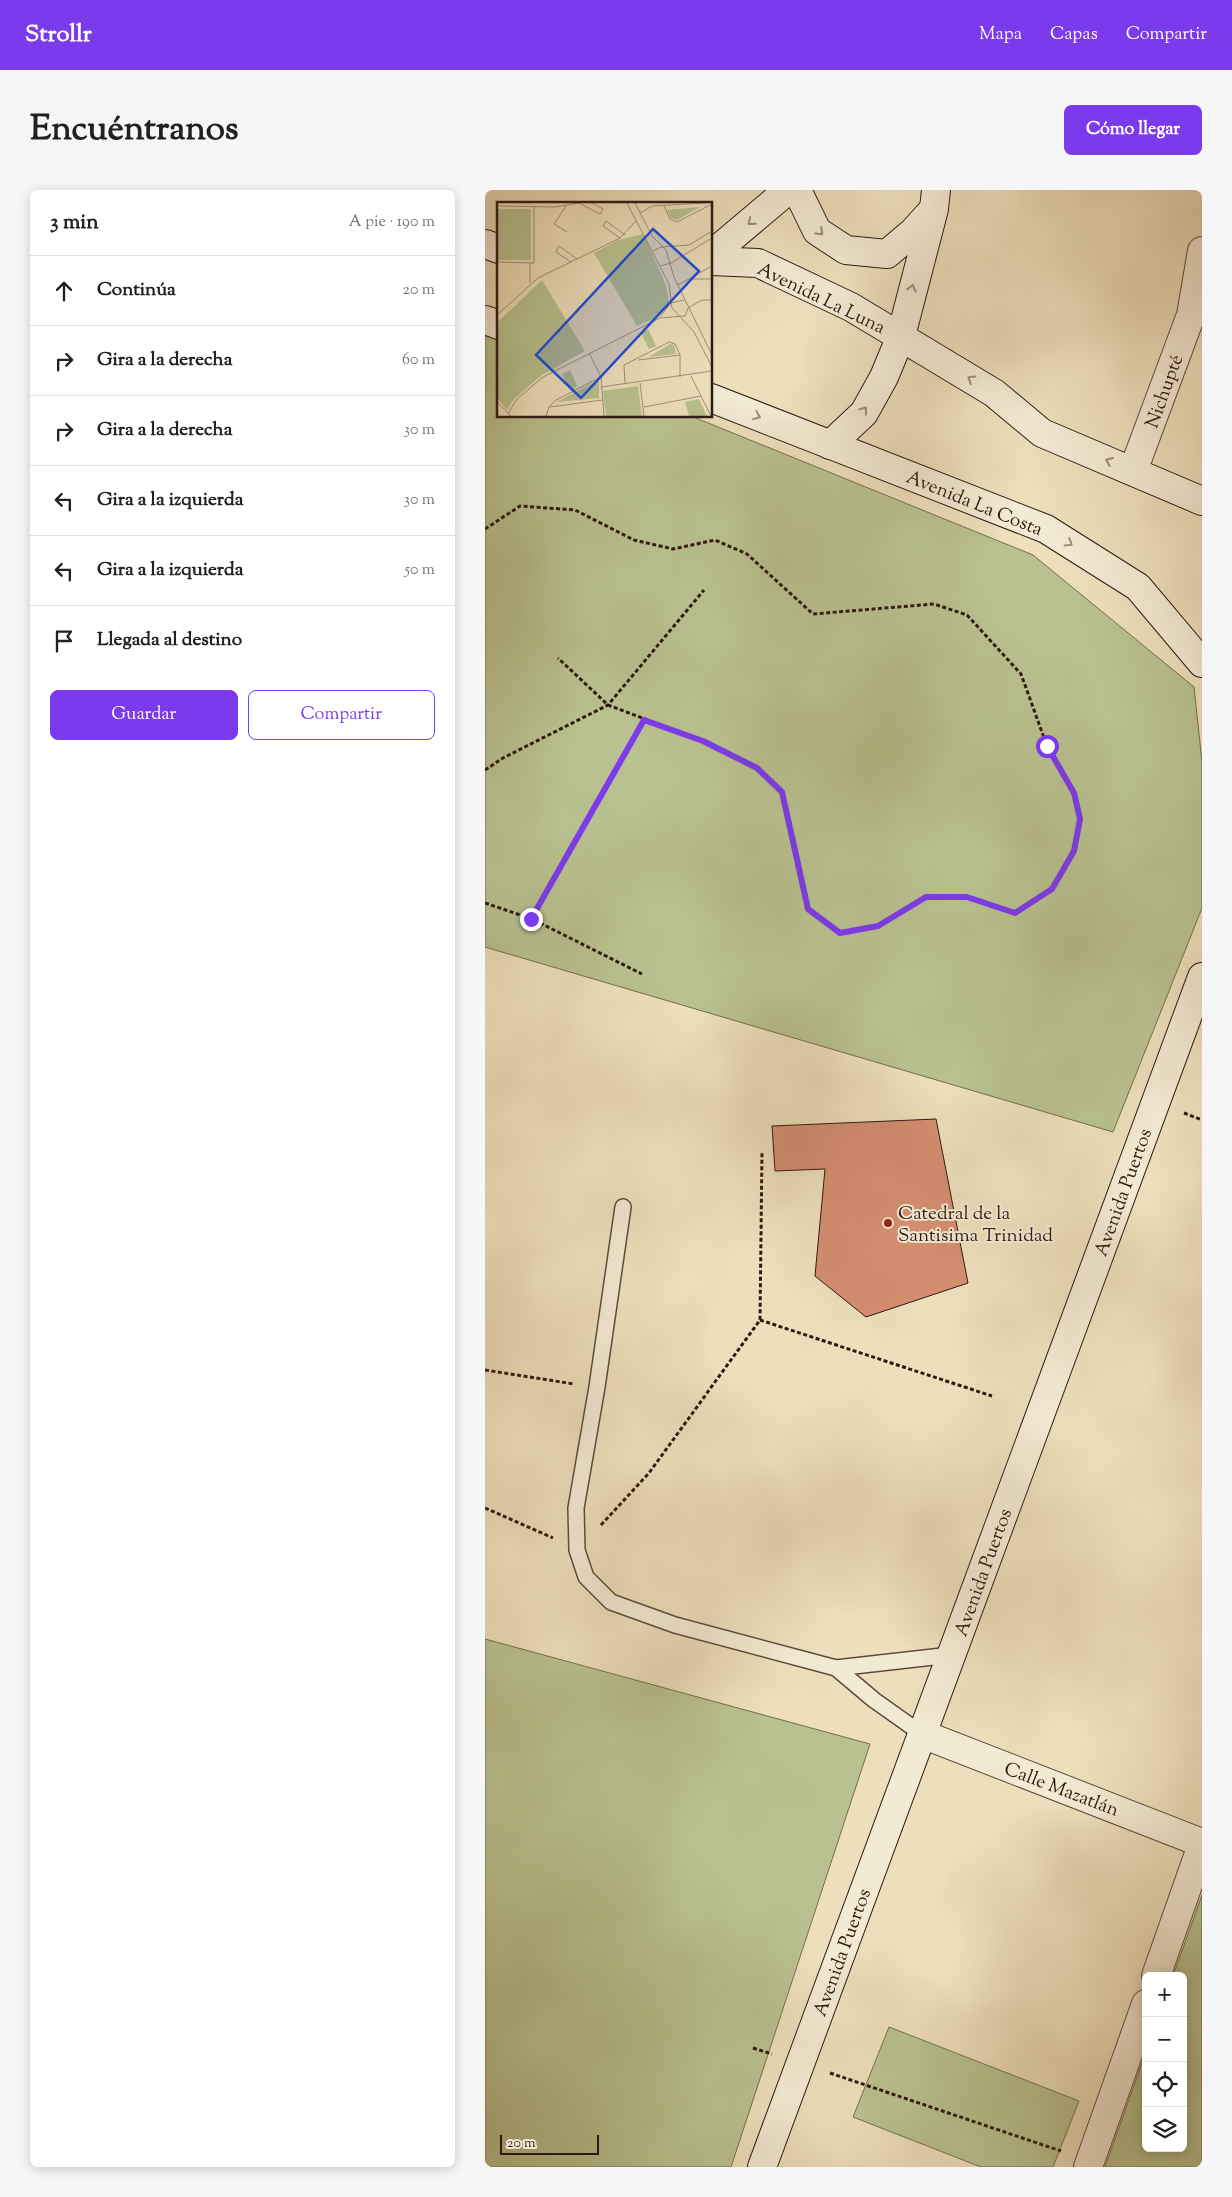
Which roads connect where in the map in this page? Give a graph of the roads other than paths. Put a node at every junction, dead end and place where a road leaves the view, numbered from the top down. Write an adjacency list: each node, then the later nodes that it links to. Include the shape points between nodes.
1 (788, 190): 7 (street, one-way to 7)
2 (797, 190): 3 (street, one-way to 3, via 817,231 846,250 887,254 913,232)
3 (935, 200): 12 (street, one-way to 3)
4 (485, 244): 5 (street)
5 (497, 248)
6 (1202, 251): 9 (street, Nichupté)
7 (713, 253)
8 (713, 261): 12 (street, Avenida La Luna, via 758,263 851,307)
9 (1196, 310): 15 (street, Nichupté)
10 (485, 320): 11 (street)
11 (497, 324)
12 (901, 336): 14 (street, one-way to 12, via 863,413 880,386); 15 (street, one-way to 12, via 1042,433 994,393)
13 (713, 399): 14 (street, Avenida La Costa, one-way to 14)
14 (830, 445): 17 (street, Avenida La Costa, one-way to 17, via 1046,529 1138,588)
15 (1133, 471): 16 (street)
16 (1202, 501)
17 (1202, 663)
18 (1202, 977): 20 (street, Avenida Puertos)
19 (623, 1207): 21 (lane, via 576,1508 577,1550 586,1578 611,1602 675,1625)
20 (951, 1655): 21 (lane); 22 (street, Avenida Puertos)
21 (835, 1668): 22 (lane)
22 (922, 1734): 23 (street, Calle Mazatlán); 27 (street, Avenida Puertos)
23 (1202, 1844): 24 (street)
24 (1157, 1972)
25 (1142, 2015): 26 (street)
26 (1089, 2164)
27 (762, 2167)

